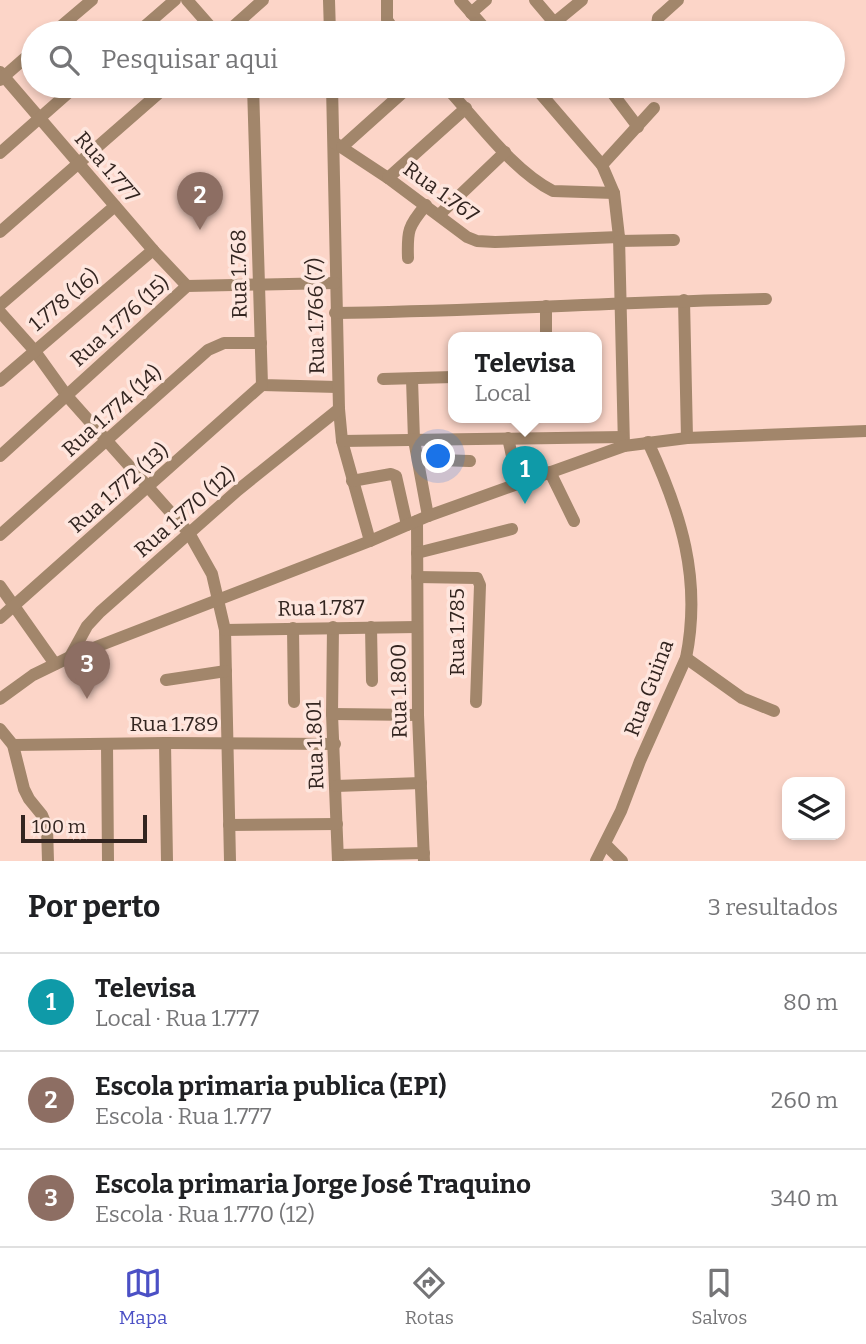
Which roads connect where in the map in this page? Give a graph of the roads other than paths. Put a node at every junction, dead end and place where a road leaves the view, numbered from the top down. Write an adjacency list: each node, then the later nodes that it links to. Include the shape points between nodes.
1 (92, 0): 13 (street)
2 (175, 0): 14 (street)
3 (187, 0): 15 (street)
4 (263, 0): 16 (street)
5 (329, 0): 17 (street)
6 (387, 0): 18 (street)
7 (460, 0): 12 (street)
8 (486, 0): 12 (street)
9 (534, 0): 20 (street)
10 (582, 0): 21 (street)
11 (678, 0): 22 (street)
12 (471, 13): 19 (street)
13 (68, 21)
14 (150, 21)
15 (205, 21)
16 (239, 21)
17 (330, 21)
18 (388, 21)
19 (478, 21)
20 (552, 21)
21 (556, 21)
22 (658, 21)
23 (21, 60): 24 (street)
24 (1, 76): 35 (street, Rua 1.777)
25 (62, 98): 35 (street)
26 (153, 98): 40 (street)
27 (253, 98): 53 (street, Rua 1.768)
28 (333, 98): 37 (street, Rua 1.766 (7))
29 (395, 98): 37 (street)
30 (456, 98): 33 (street)
31 (544, 98): 41 (street)
32 (616, 98): 36 (street)
33 (466, 108): 38 (street); 42 (street)
34 (654, 108): 36 (street)
35 (38, 118): 39 (street); 40 (street, Rua 1.777)
36 (638, 127): 41 (street)
37 (338, 145): 42 (street, Rua 1.767); 52 (street, Rua 1.766 (7), via 333,198)
38 (505, 152): 43 (street, via 553,191); 46 (street)
39 (0, 153)
40 (78, 164): 45 (street, Rua 1.777); 47 (street)
41 (605, 170): 43 (street)
42 (388, 178): 44 (street, Rua 1.767)
43 (614, 193): 48 (street)
44 (426, 205): 46 (street, Rua 1.767); 51 (street, via 410,225)
45 (115, 206): 50 (street, Rua 1.777); 57 (street)
46 (439, 215): 48 (street, Rua 1.767, via 477,241)
47 (0, 232)
48 (619, 239): 49 (street, Rua 1.767); 58 (street)
49 (674, 240)
50 (153, 250): 54 (street, Rua 1.777); 64 (street, 1.778 (16))
51 (408, 258)
52 (335, 283): 53 (street, Rua 1.776 (15)); 61 (street, Rua 1.766 (7))
53 (258, 284): 54 (street, Rua 1.776 (15)); 63 (street, Rua 1.768)
54 (187, 286): 71 (street, Rua 1.776 (15))
55 (766, 299): 56 (street)
56 (684, 300): 58 (street); 75 (street)
57 (0, 305)
58 (619, 305): 59 (street); 80 (street)
59 (546, 306): 61 (street); 62 (street)
60 (0, 312): 64 (street)
61 (335, 313): 70 (street, Rua 1.766 (7))
62 (546, 332)
63 (261, 343): 69 (street, Rua 1.768); 78 (street, Rua 1.774 (14), via 224,343 208,350)
64 (34, 350): 68 (street, 1.778 (16)); 71 (street)
65 (448, 377): 67 (street)
66 (383, 379): 67 (street)
67 (412, 379): 76 (street)
68 (0, 381)
69 (262, 385): 70 (street); 87 (street, Rua 1.772 (13))
70 (337, 387): 72 (street, Rua 1.766 (7))
71 (67, 396): 78 (street); 82 (street, Rua 1.776 (15))
72 (339, 409): 79 (street, Rua 1.766 (7)); 91 (street, Rua 1.770 (12))
73 (866, 431): 75 (street)
74 (508, 438): 77 (street); 80 (street); 86 (street)
75 (687, 438): 81 (street)
76 (414, 440): 77 (street); 79 (street); 88 (street)
77 (429, 440): 83 (street, via 438,458)
78 (107, 441): 87 (street); 92 (street, Rua 1.774 (14))
79 (342, 441): 85 (street, Rua 1.766 (7))
80 (624, 441): 81 (street); 84 (street)
81 (649, 442): 106 (street, Rua Guina, via 684,533 691,607)
82 (0, 456)
83 (470, 461)
84 (550, 472): 86 (street); 89 (street)
85 (352, 481): 88 (street, via 396,476); 93 (street, Rua 1.766 (7))
86 (518, 483): 88 (street)
87 (150, 487): 91 (street); 98 (street, Rua 1.772 (13))
88 (417, 521): 93 (street); 94 (street, Rua 1.800)
89 (574, 521)
90 (512, 529): 94 (street)
91 (188, 533): 97 (street); 105 (street, Rua 1.770 (12), via 100,612)
92 (0, 535)
93 (370, 541): 97 (street)
94 (417, 554): 95 (street, Rua 1.800)
95 (417, 577): 102 (street, Rua 1.800); 113 (street, Rua 1.785, via 477,578)
96 (0, 586): 98 (street)
97 (220, 598): 104 (street); 105 (street)
98 (14, 605): 99 (street, Rua 1.772 (13)); 107 (street)
99 (0, 618)
100 (332, 627): 101 (street, Rua 1.787); 103 (street, Rua 1.787); 115 (street, Rua 1.801)
101 (371, 627): 102 (street, Rua 1.787); 110 (street)
102 (417, 627): 116 (street, Rua 1.800)
103 (293, 628): 104 (street, Rua 1.787); 112 (street)
104 (225, 630): 108 (street)
105 (70, 657): 107 (street)
106 (686, 658): 114 (street, via 742,698); 127 (street, Rua Guina)
107 (55, 664): 111 (street)
108 (226, 671): 109 (street); 120 (street)
109 (166, 680)
110 (372, 681)
111 (0, 699)
112 (293, 702)
113 (476, 702)
114 (774, 711)
115 (332, 714): 116 (street); 121 (street, Rua 1.801)
116 (418, 715): 123 (street, Rua 1.800)
117 (0, 729): 122 (street)
118 (165, 743): 119 (street, Rua 1.789); 120 (street, Rua 1.789); 132 (street)
119 (107, 744): 122 (street, Rua 1.789); 131 (street)
120 (227, 744): 121 (street, Rua 1.789); 126 (street)
121 (335, 744): 124 (street, Rua 1.801)
122 (13, 745): 130 (street, via 24,789 47,827)
123 (421, 783): 124 (street); 128 (street, Rua 1.800)
124 (336, 786): 125 (street, Rua 1.801)
125 (337, 824): 126 (street); 129 (street, Rua 1.801)
126 (229, 825): 133 (street)
127 (606, 845): 134 (street, Rua Guina); 135 (street)
128 (424, 857): 129 (street)
129 (338, 858)
130 (48, 861)
131 (108, 861)
132 (167, 861)
133 (230, 861)
134 (596, 861)
135 (622, 861)

